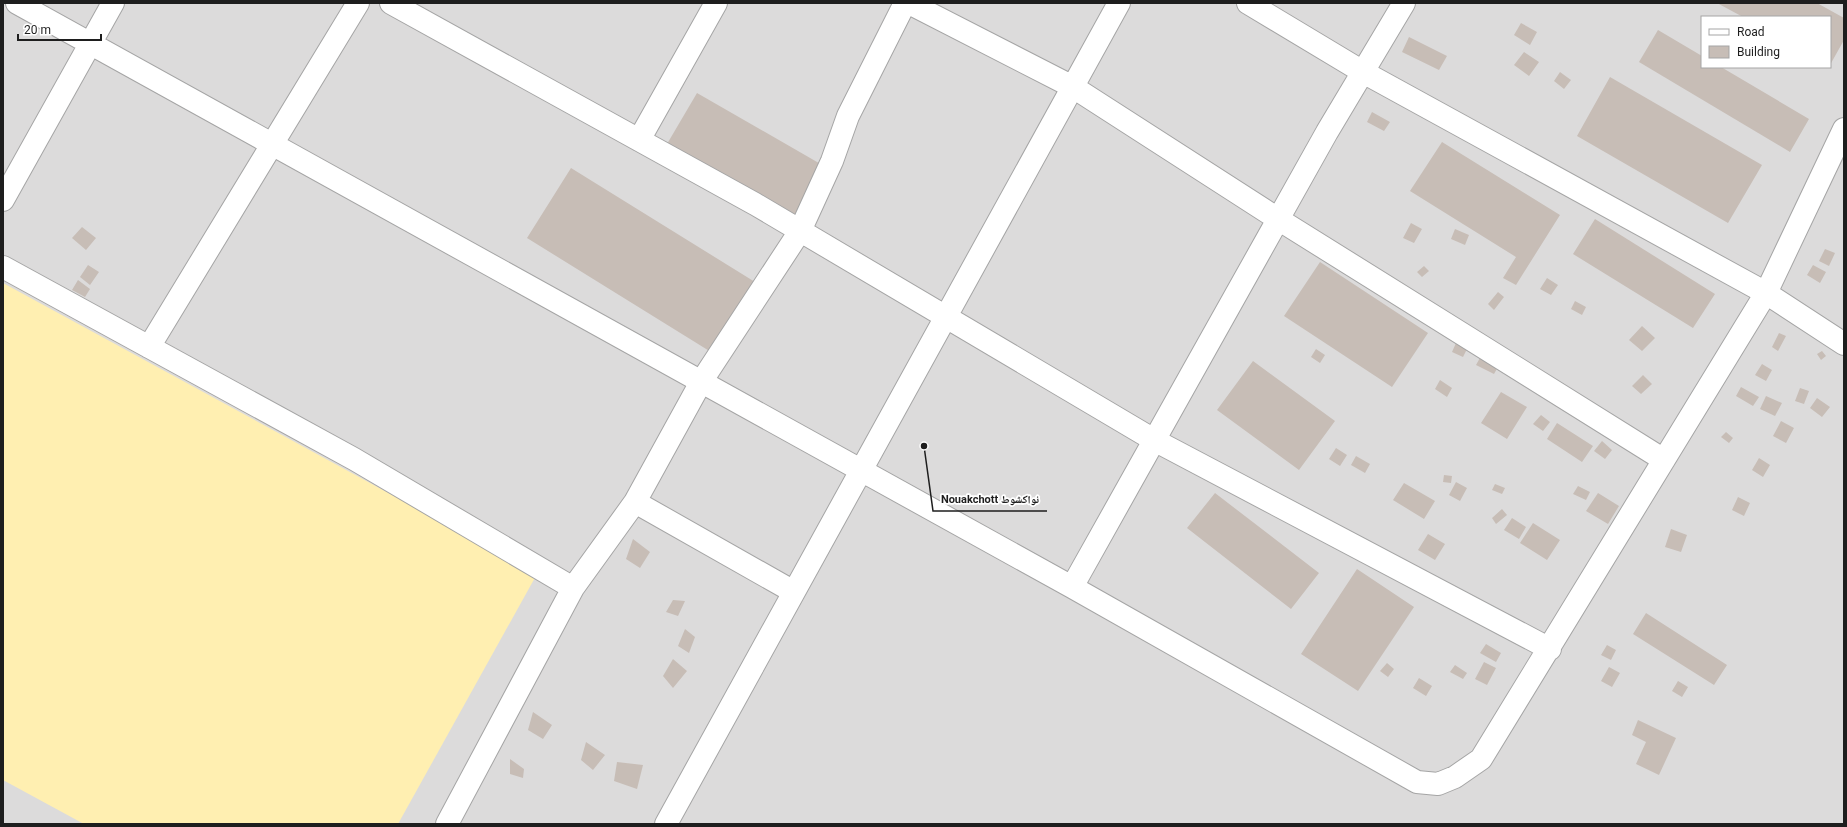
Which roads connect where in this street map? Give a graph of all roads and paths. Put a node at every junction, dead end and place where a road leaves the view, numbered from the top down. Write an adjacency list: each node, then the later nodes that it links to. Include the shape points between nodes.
1 (17, 3): 11 (street)
2 (113, 3): 11 (street)
3 (358, 3): 16 (street)
4 (391, 3): 15 (street)
5 (716, 3): 15 (street)
6 (905, 3): 19 (street, via 848,116 832,161)
7 (909, 3): 13 (street)
8 (1119, 3): 13 (street)
9 (1248, 3): 12 (street)
10 (1404, 3): 12 (street)
11 (90, 44): 16 (street); 17 (street)
12 (1363, 72): 18 (street); 21 (street)
13 (1073, 87): 18 (street); 22 (street)
14 (1844, 129): 21 (street)
15 (639, 140): 19 (street)
16 (273, 145): 24 (street); 25 (street)
17 (3, 200)
18 (1278, 219): 26 (street); 27 (street)
19 (800, 231): 22 (street); 25 (street)
20 (3, 267): 24 (street)
21 (1766, 293): 23 (street); 27 (street)
22 (946, 316): 26 (street); 28 (street)
23 (1844, 344)
24 (149, 347): 31 (street, via 354,459)
25 (701, 382): 28 (street); 29 (street)
26 (1154, 440): 30 (street); 33 (street)
27 (1664, 460): 33 (street)
28 (861, 470): 30 (street); 32 (street)
29 (634, 502): 31 (street); 32 (street)
30 (1072, 587): 33 (street, via 1417,782 1438,784 1455,777 1481,759)
31 (573, 588): 34 (street)
32 (794, 592): 35 (street)
33 (1550, 648)
34 (447, 824)
35 (666, 824)

